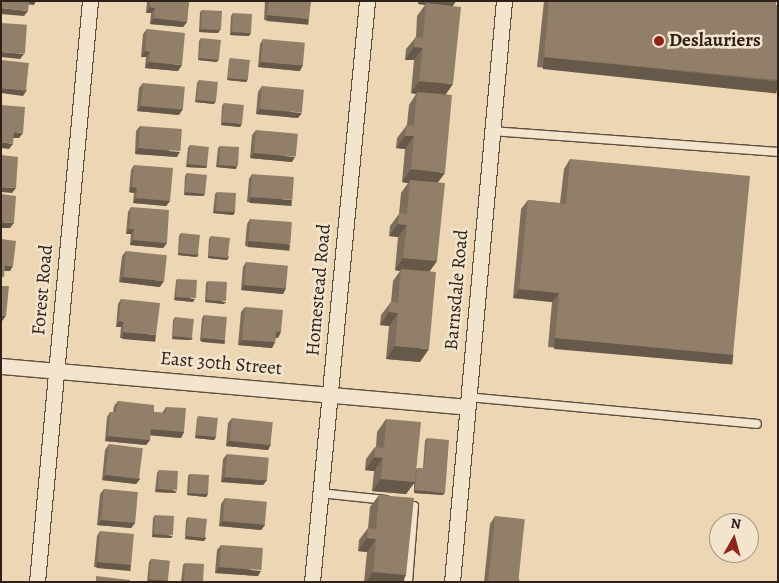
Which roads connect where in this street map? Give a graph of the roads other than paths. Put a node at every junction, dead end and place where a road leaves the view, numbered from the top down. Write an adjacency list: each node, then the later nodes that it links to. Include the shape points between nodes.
1 (90, 1): 7 (street, Forest Road)
2 (367, 1): 8 (street, Homestead Road)
3 (504, 1): 4 (street, Barnsdale Road)
4 (492, 131): 5 (lane); 9 (street, Barnsdale Road)
5 (778, 152)
6 (1, 366): 7 (street, East 30th Street)
7 (56, 370): 8 (street, East 30th Street); 12 (street, Forest Road)
8 (329, 394): 9 (street, East 30th Street); 11 (street, Homestead Road)
9 (467, 402): 10 (lane); 15 (street, Barnsdale Road)
10 (757, 424)
11 (320, 493): 13 (street, Homestead Road); 14 (lane, via 414,506)
12 (37, 582)
13 (312, 582)
14 (408, 582)
15 (452, 582)

